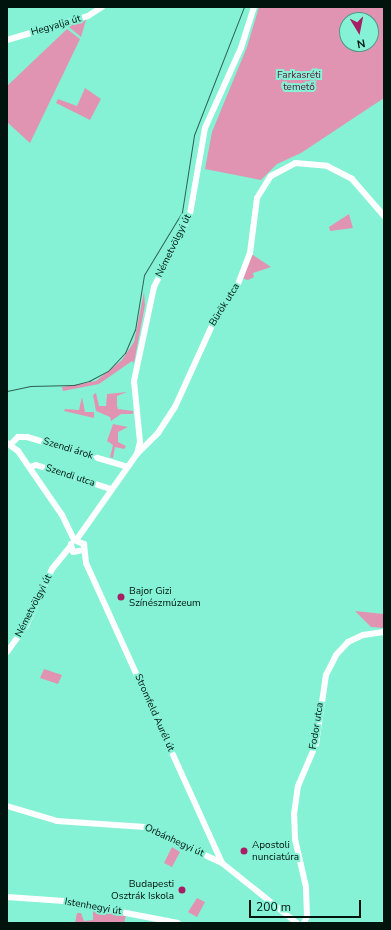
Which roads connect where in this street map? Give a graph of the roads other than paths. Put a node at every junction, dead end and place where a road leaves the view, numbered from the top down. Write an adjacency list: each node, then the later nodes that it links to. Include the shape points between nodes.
1 (102, 7): 3 (street, Hegyalja út, via 88,16)
2 (254, 7): 6 (street, Németvölgyi út, via 241,48 205,128 190,214 154,287 134,381)
3 (7, 40)
4 (384, 216): 5 (street, Bürök utca, via 349,176 327,166 302,162 280,169 261,188 256,203 250,253 241,278 214,321 175,407)
5 (152, 440): 6 (street); 8 (street, Bürök utca)
6 (140, 442): 8 (street, Németvölgyi út)
7 (9, 444): 9 (street); 10 (street, Szendi árok, via 23,436)
8 (138, 454): 10 (street, Németvölgyi út)
9 (30, 467): 11 (street, Szendi utca, via 36,465); 12 (street)
10 (128, 467): 11 (street, Németvölgyi út)
11 (110, 489): 12 (street, Németvölgyi út)
12 (78, 540): 13 (street); 13 (street, Stromfeld Aurél út)
13 (76, 550): 15 (street, Németvölgyi út, via 60,558 20,636); 17 (street, Stromfeld Aurél út, via 86,563)
14 (384, 632): 21 (street, Fodor utca, via 363,635 348,642 336,655 326,676 316,744 298,786 294,814 296,848 305,880 307,916)
15 (7, 652)
16 (7, 806): 17 (street, Orbánhegyi út, via 57,821 140,825)
17 (222, 863): 20 (street, Orbánhegyi út)
18 (7, 896): 19 (street, Istenhegyi út, via 64,901)
19 (178, 923)
20 (297, 923)
21 (304, 923)

